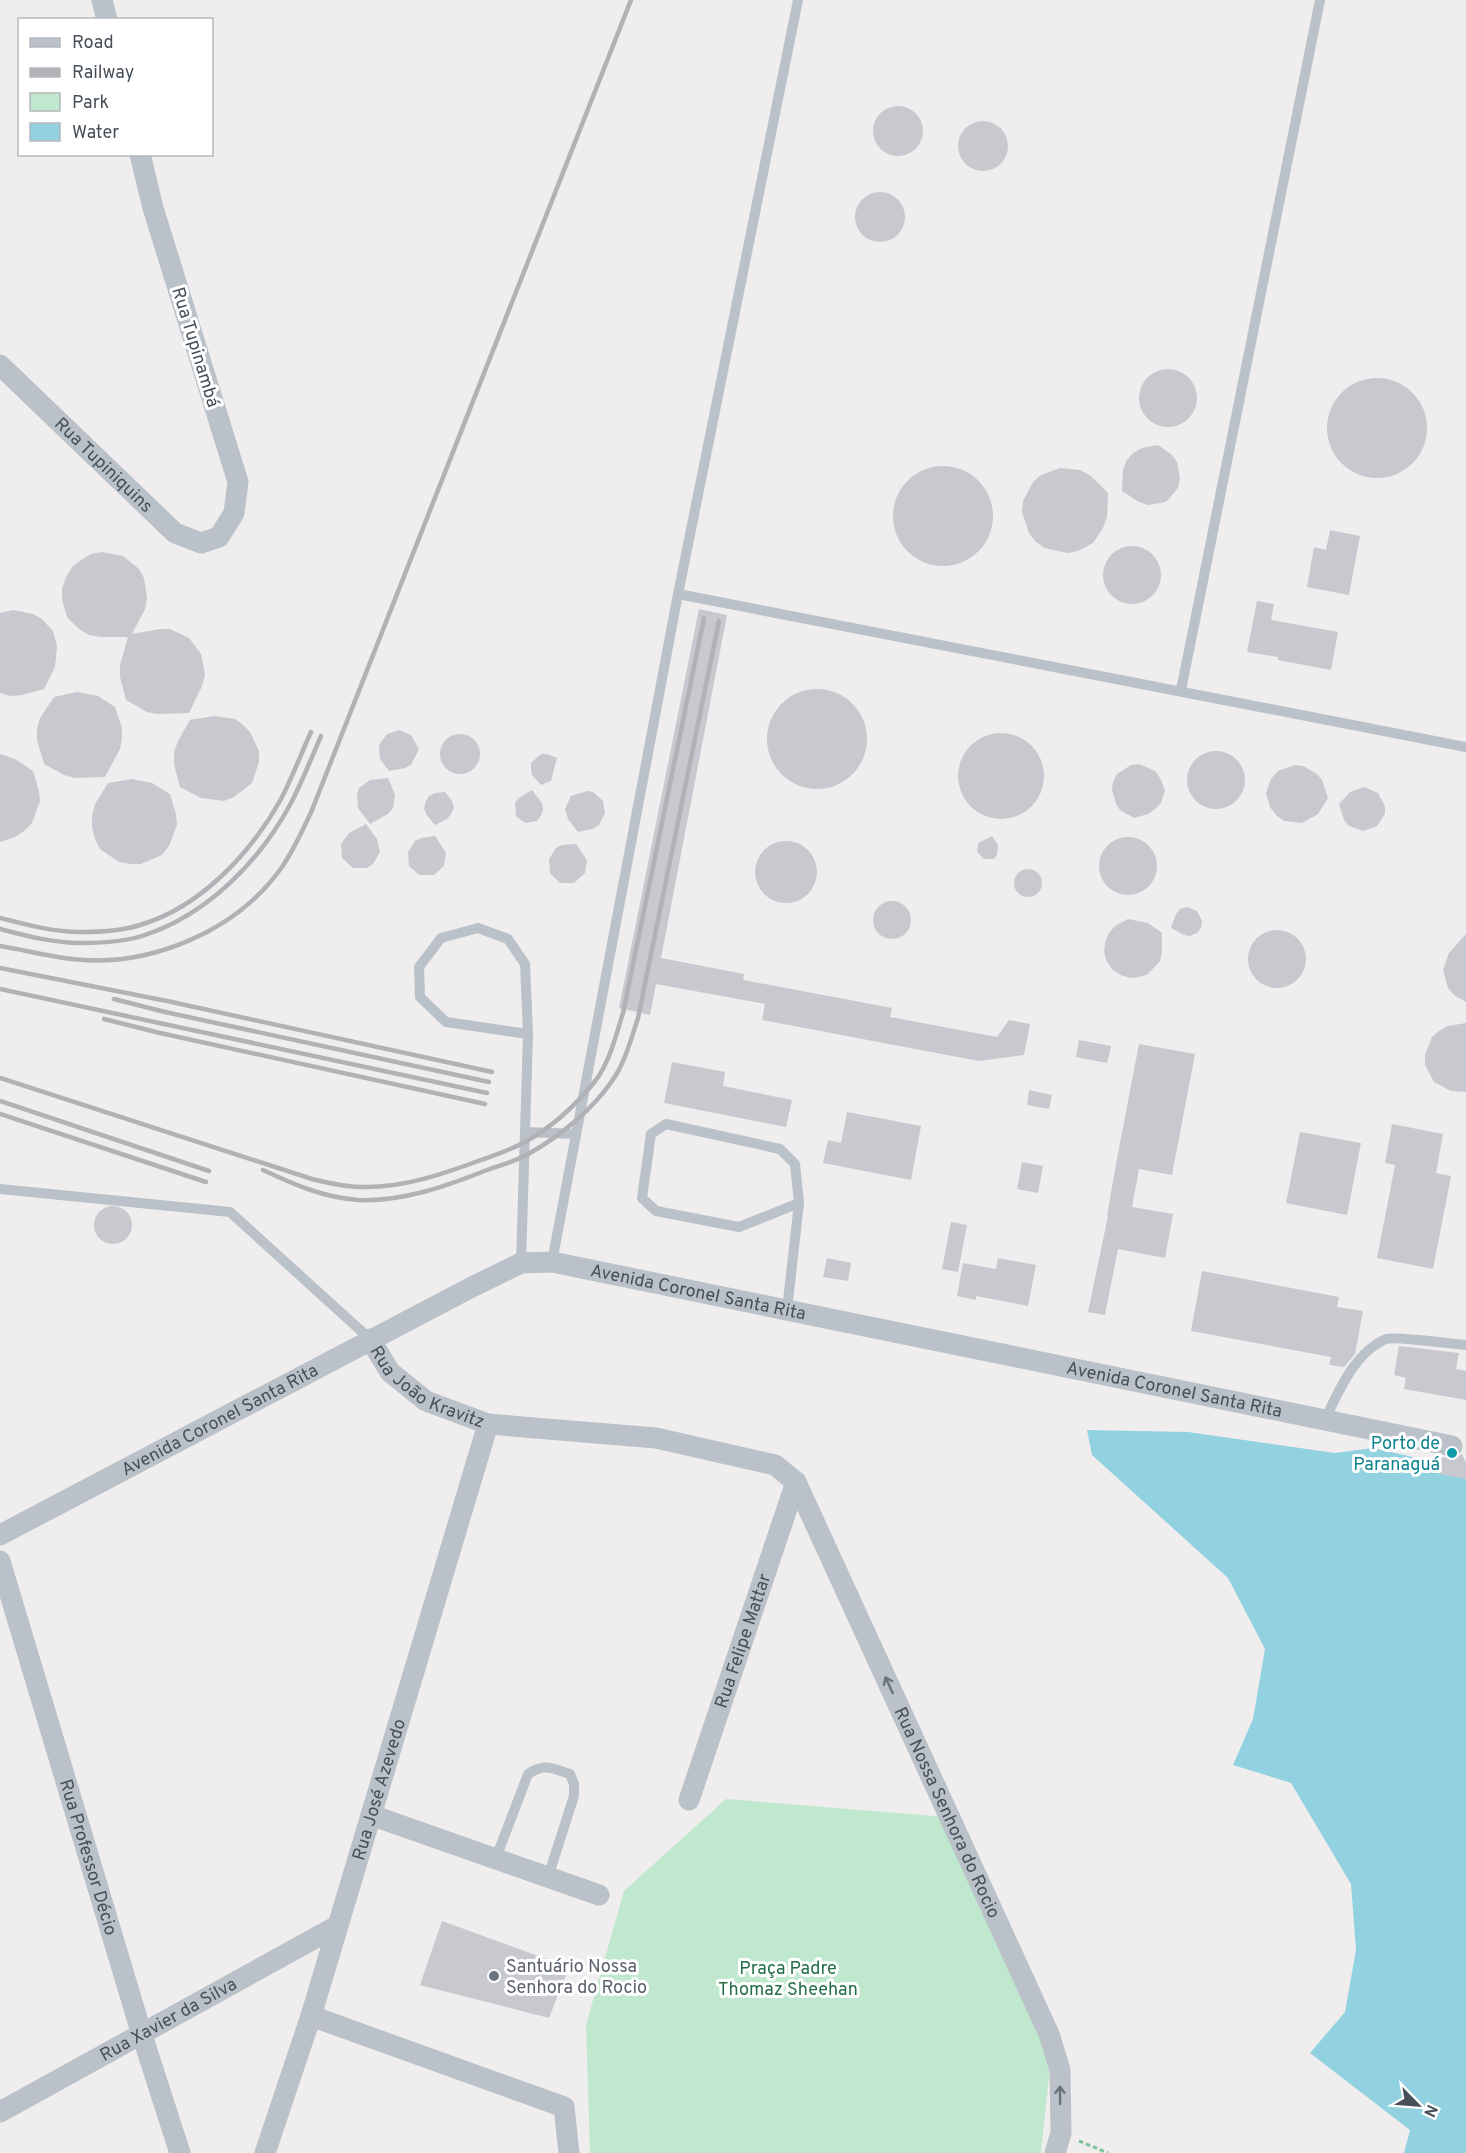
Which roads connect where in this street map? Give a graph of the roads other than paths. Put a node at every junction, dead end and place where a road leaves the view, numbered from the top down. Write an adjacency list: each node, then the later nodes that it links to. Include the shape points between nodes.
1 (102, 0): 4 (street)
2 (798, 0): 8 (lane)
3 (1320, 0): 9 (lane)
4 (106, 18)
5 (140, 156): 7 (street, Rua Tupinambá, via 238,482 234,513)
6 (0, 365): 7 (street, Rua Tupiniquins, via 175,533 201,543)
7 (219, 537)
8 (678, 594): 9 (lane); 13 (lane)
9 (1181, 690): 10 (lane)
10 (1466, 747)
11 (528, 1034): 11 (lane, via 525,964 508,939 478,928 441,938 419,967 420,997 446,1022); 12 (lane)
12 (525, 1132): 13 (lane); 17 (lane)
13 (576, 1134): 16 (lane)
14 (0, 1189): 19 (lane, Rua João Kravitz, via 231,1212)
15 (799, 1203): 15 (lane, via 739,1227 656,1211 642,1198 651,1134 666,1124 780,1149 795,1164); 18 (lane)
16 (552, 1262): 17 (street, Avenida Coronel Santa Rita); 18 (street, Avenida Coronel Santa Rita)
17 (521, 1263): 19 (street, Avenida Coronel Santa Rita)
18 (787, 1310): 21 (street, Avenida Coronel Santa Rita)
19 (370, 1339): 22 (street, Rua João Kravitz, via 390,1372 426,1401); 25 (street, Avenida Coronel Santa Rita)
20 (1466, 1345): 21 (lane, via 1388,1338 1363,1355)
21 (1325, 1420): 23 (street, Avenida Coronel Santa Rita)
22 (488, 1424): 24 (street, Rua João Kravitz, via 656,1438 776,1465); 28 (street, Rua José Azevedo)
23 (1452, 1446)
24 (796, 1482): 27 (street, Rua Felipe Mattar); 36 (street, Rua Nossa Senhora do Rocio, one-way to 24, via 1060,2070 1049,2034)
25 (0, 1535)
26 (0, 1561): 34 (street, Rua Professor Décio)
27 (689, 1800)
28 (371, 1815): 29 (street); 32 (street, Rua José Azevedo)
29 (495, 1858): 30 (street); 30 (lane, via 528,1774 538,1767 570,1774 574,1796)
30 (548, 1877): 31 (street)
31 (599, 1895)
32 (337, 1926): 33 (street, Rua José Azevedo); 34 (street, Rua Xavier da Silva)
33 (311, 2016): 38 (street, Rua José Azevedo); 39 (street, via 564,2107)
34 (142, 2035): 35 (street, Rua Xavier da Silva); 37 (street, Rua Professor Décio)
35 (0, 2112)
36 (1058, 2143)
37 (180, 2153)
38 (265, 2153)
39 (569, 2153)

